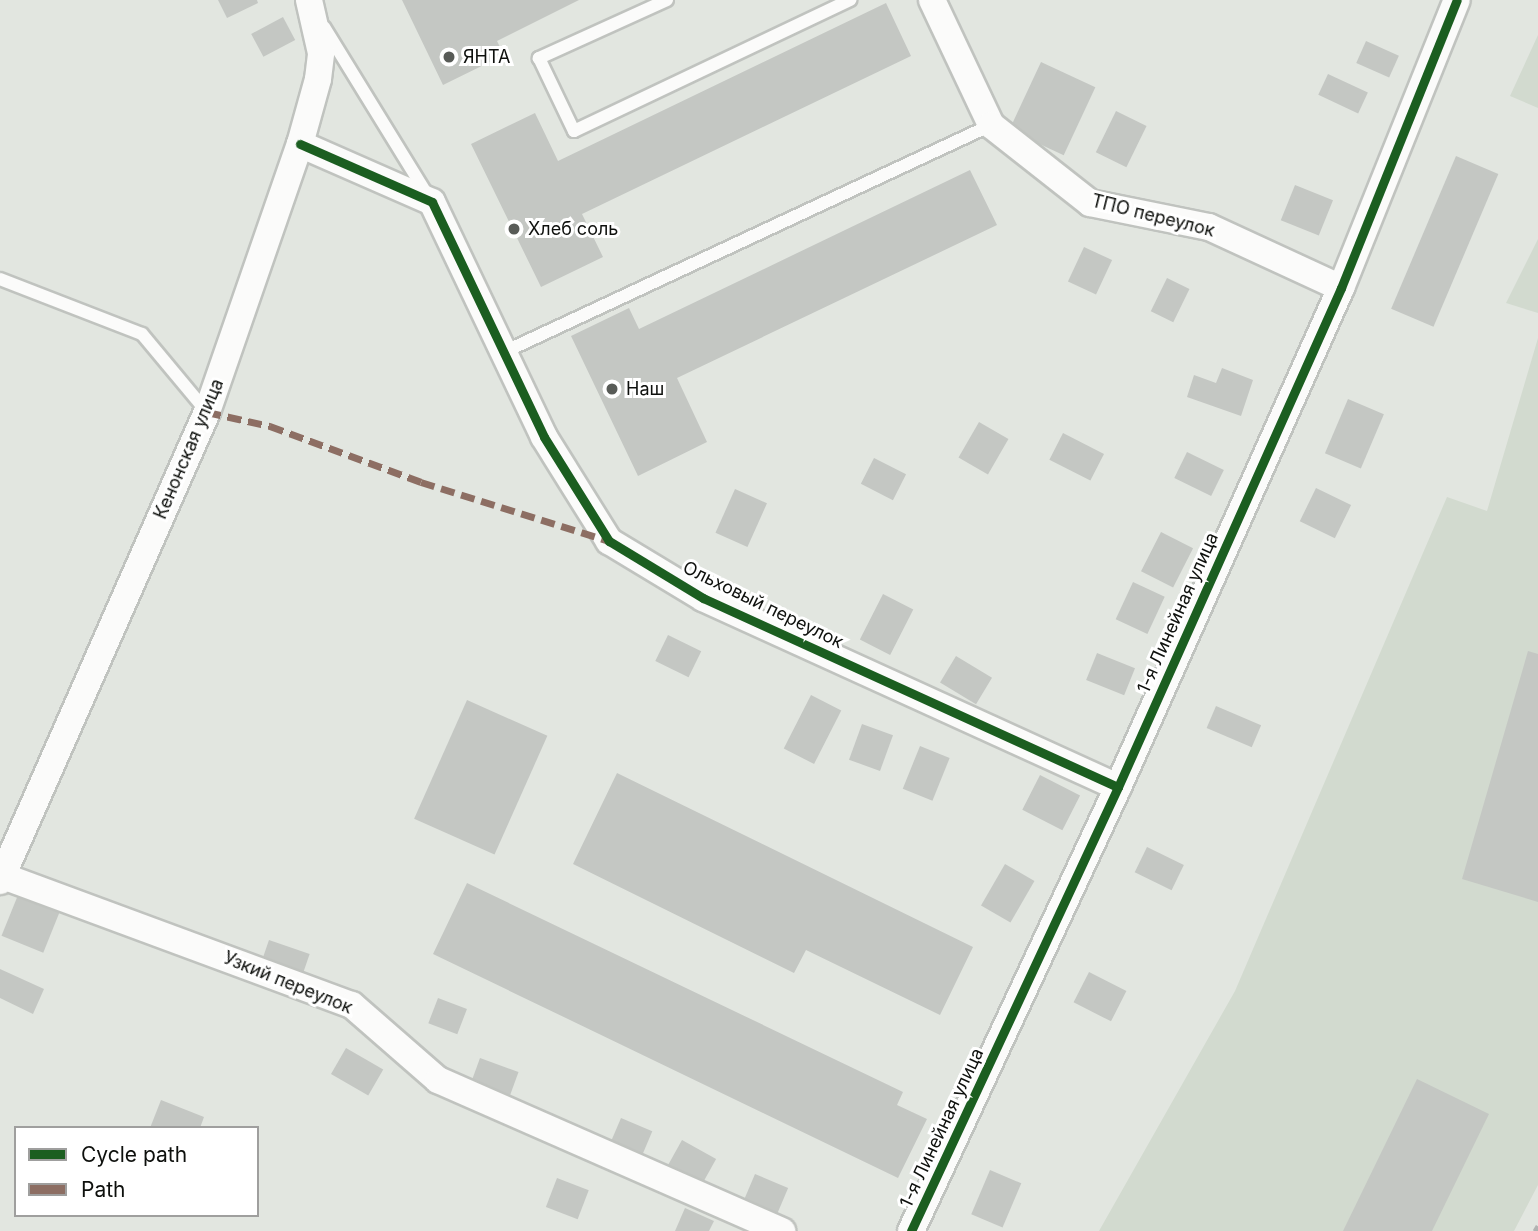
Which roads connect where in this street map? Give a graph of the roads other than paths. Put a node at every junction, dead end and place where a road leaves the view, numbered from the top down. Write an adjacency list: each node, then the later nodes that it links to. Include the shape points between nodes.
1 (667, 0): 2 (lane, via 539,58 574,131)
2 (850, 0)
3 (932, 0): 6 (street, ТПО переулок)
4 (1457, 0): 10 (street, 1-я Линейная улица)
5 (309, 2): 7 (street, Кенонская улица, via 320,53 318,79); 8 (lane)
6 (991, 125): 10 (street, ТПО переулок, via 1090,203 1209,228); 11 (lane)
7 (300, 144): 8 (street); 12 (street, Кенонская улица)
8 (432, 202): 11 (street, Ольховый переулок)
9 (0, 279): 12 (lane, via 142,334)
10 (1341, 288): 13 (street, 1-я Линейная улица)
11 (504, 352): 13 (street, Ольховый переулок, via 544,437 609,541 703,598)
12 (207, 412): 14 (street, Кенонская улица)
13 (1118, 787): 16 (street, 1-я Линейная улица)
14 (1, 877): 15 (street, Узкий переулок, via 352,1005 438,1080)
15 (782, 1231)
16 (911, 1231)

